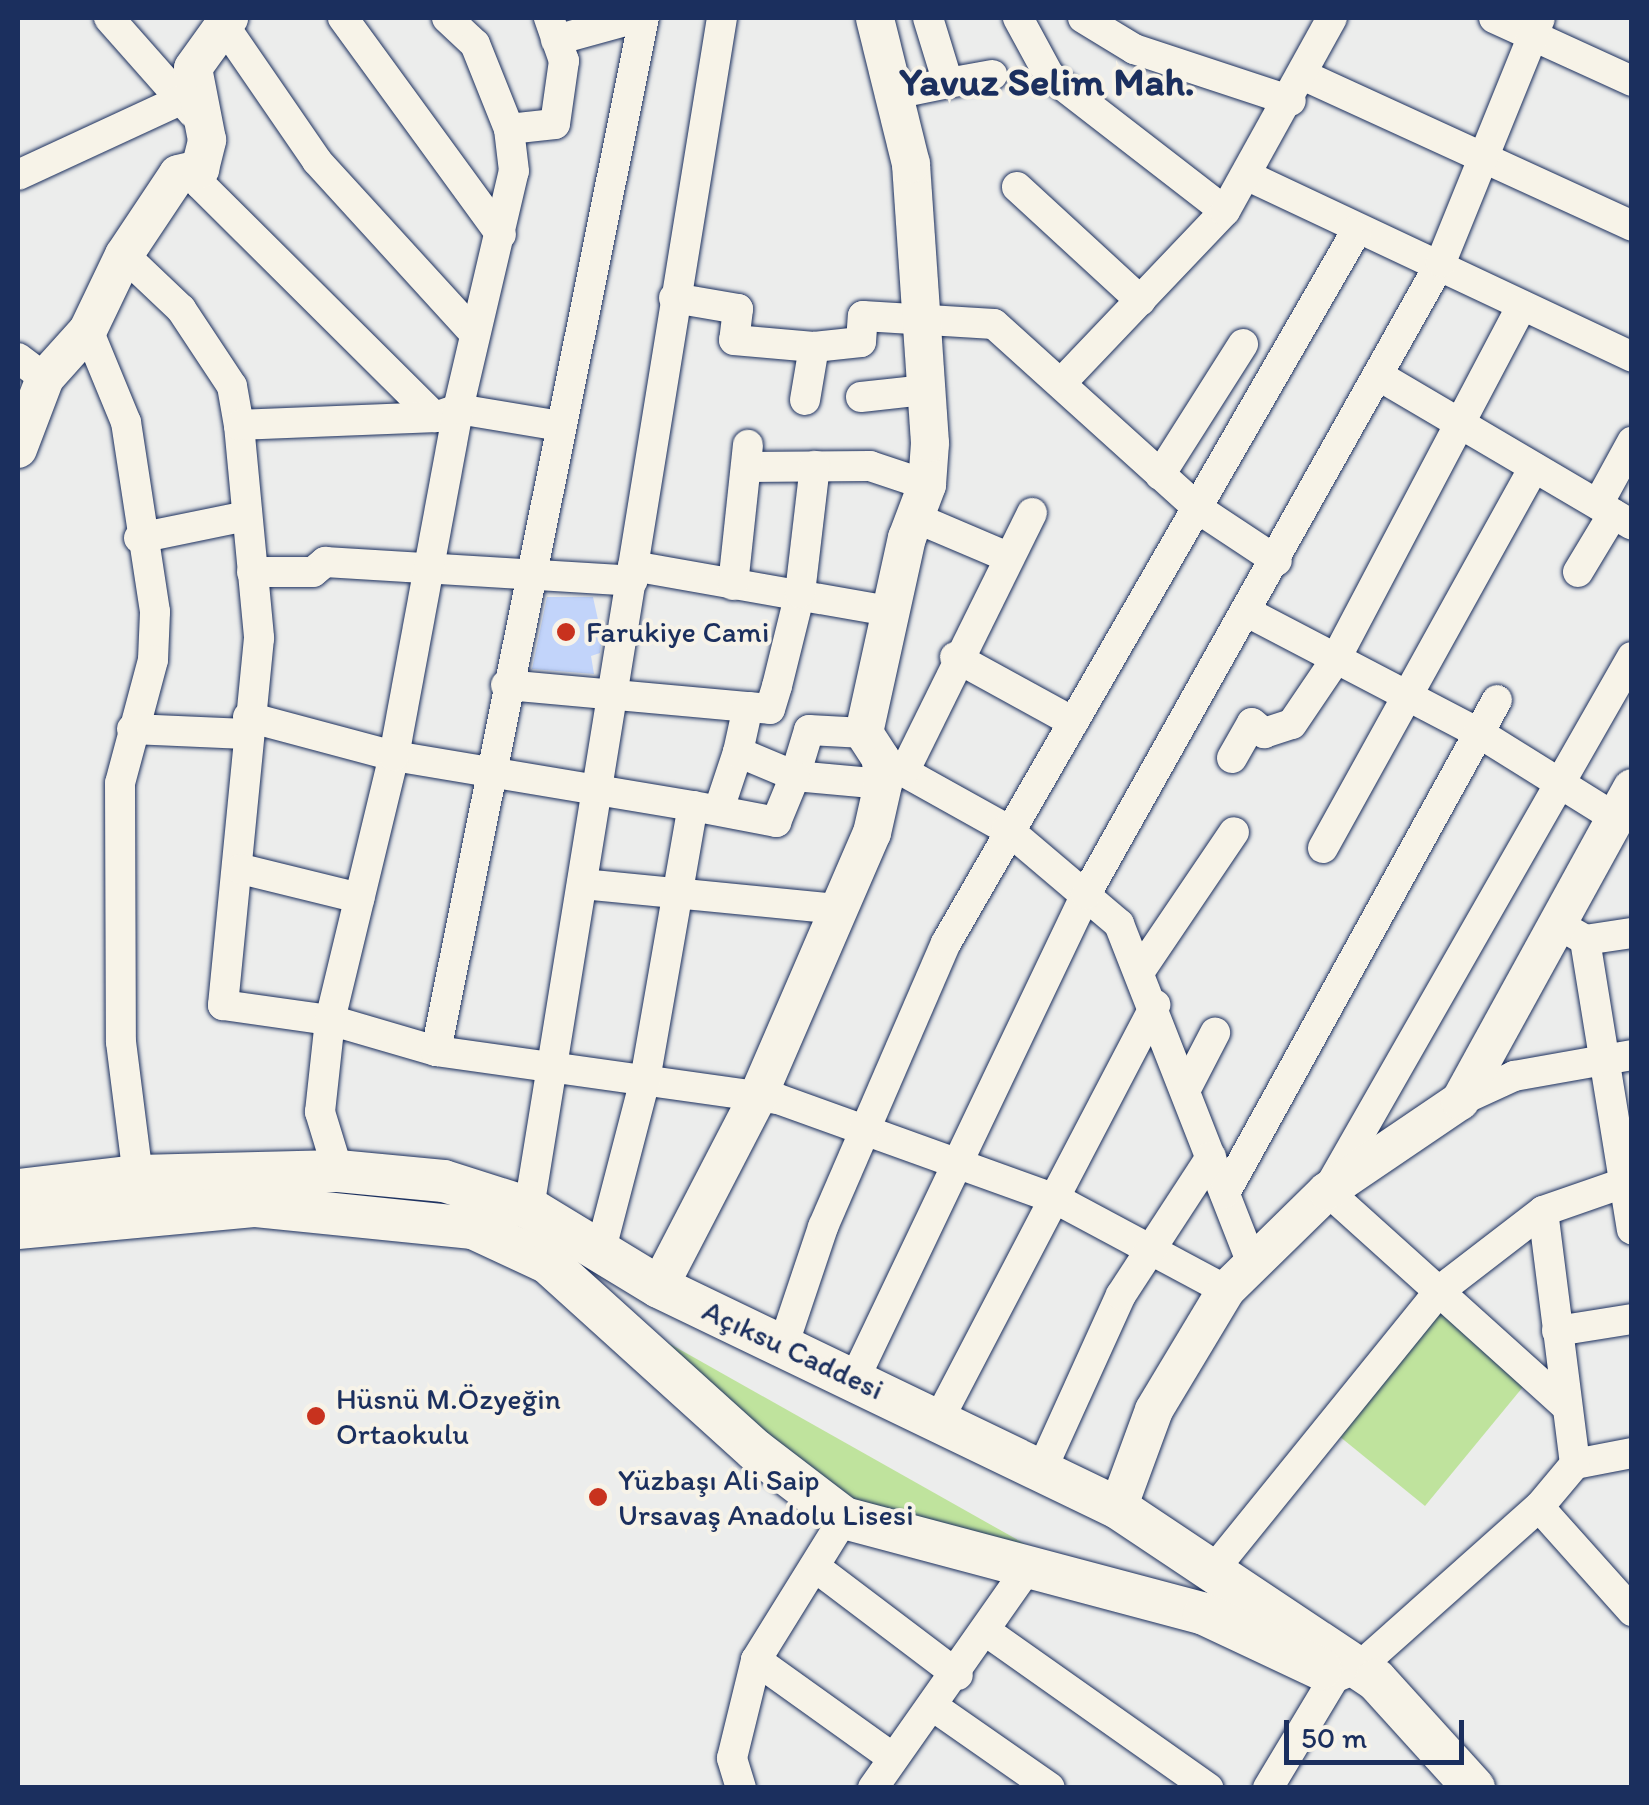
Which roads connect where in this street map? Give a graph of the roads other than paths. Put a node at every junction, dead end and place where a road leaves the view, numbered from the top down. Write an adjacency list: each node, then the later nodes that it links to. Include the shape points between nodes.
1 (110, 18): 21 (street)
2 (342, 18): 31 (street)
3 (447, 18): 22 (street, via 476,44)
4 (636, 18): 15 (street)
5 (644, 18): 51 (street)
6 (722, 18): 34 (street)
7 (875, 18): 20 (street)
8 (928, 18): 18 (street)
9 (1018, 18): 28 (street, via 1049,75)
10 (1082, 18): 19 (street, via 1134,49)
11 (1332, 18): 19 (street)
12 (1494, 18): 14 (street)
13 (226, 21): 21 (street, via 193,68); 39 (street, via 317,161)
14 (1536, 27): 17 (street); 23 (street)
15 (553, 29): 22 (street, via 564,61 556,124)
16 (992, 75): 18 (street)
17 (1632, 80)
18 (948, 83): 20 (street)
19 (1298, 88): 23 (street); 26 (street)
20 (899, 92): 37 (street, via 912,164)
21 (191, 111): 24 (street, via 208,140); 25 (street)
22 (509, 129): 31 (street, via 514,171)
23 (1486, 156): 29 (street); 33 (street)
24 (200, 169): 32 (street, via 178,174); 49 (street, via 200,184)
25 (18, 175)
26 (1248, 176): 28 (street); 30 (street)
27 (1017, 187): 35 (street)
28 (1225, 210): 35 (street)
29 (1632, 226)
30 (1358, 230): 33 (street); 59 (street)
31 (501, 235): 39 (street)
32 (124, 255): 38 (street); 50 (street, via 181,309 232,386)
33 (1441, 262): 36 (street); 44 (street)
34 (674, 298): 41 (street, via 738,308 734,340); 69 (street)
35 (1141, 301): 45 (street)
36 (1522, 306): 42 (street); 52 (street)
37 (916, 320): 41 (street, via 863,316 861,342); 45 (street, via 994,324); 46 (street)
38 (88, 330): 43 (street); 63 (street, via 126,422)
39 (475, 334): 49 (street)
40 (1243, 344): 57 (street)
41 (814, 347): 48 (street)
42 (1632, 358)
43 (31, 368): 54 (street)
44 (1381, 377): 52 (street); 65 (street)
45 (1064, 380): 57 (street)
46 (924, 390): 47 (street); 58 (street)
47 (860, 397)
48 (805, 400)
49 (446, 413): 50 (street); 51 (street); 66 (street)
50 (239, 426): 62 (street)
51 (561, 426): 70 (street)
52 (1460, 426): 56 (street); 77 (street)
53 (1632, 442): 61 (street)
54 (18, 449)
55 (815, 466): 58 (street, via 870,466); 71 (street, via 747,456); 72 (street)
56 (1534, 468): 61 (street); 81 (street)
57 (1160, 475): 59 (street)
58 (921, 502): 64 (street); 73 (street)
59 (1200, 510): 65 (street); 83 (street)
60 (1032, 513): 64 (street)
61 (1614, 515): 68 (street)
62 (246, 516): 63 (street); 67 (street)
63 (139, 538): 85 (street, via 155,612 152,660)
64 (1008, 557): 76 (street)
65 (1277, 560): 74 (street)
66 (428, 567): 67 (street, via 325,562 313,572); 70 (street); 88 (street)
67 (252, 572): 84 (street, via 259,638)
68 (1578, 572)
69 (632, 574): 70 (street); 71 (street); 79 (street)
70 (530, 577): 78 (street)
71 (734, 585): 72 (street)
72 (800, 593): 73 (street); 82 (street, via 770,709)
73 (893, 612): 90 (street)
74 (1249, 613): 77 (street); 103 (street)
75 (1632, 656): 93 (street)
76 (956, 657): 83 (street); 90 (street)
77 (1334, 662): 81 (street); 89 (street, via 1292,724 1264,733 1252,723)
78 (506, 686): 79 (street); 91 (street)
79 (612, 698): 82 (street); 94 (street)
80 (1497, 700): 86 (street)
81 (1406, 701): 86 (street); 99 (street)
82 (748, 706): 87 (street)
83 (1073, 722): 97 (street)
84 (247, 726): 85 (street); 88 (street); 100 (street)
85 (132, 729): 123 (street, via 120,783 121,1042)
86 (1479, 733): 93 (street); 127 (street)
87 (738, 752): 92 (street); 96 (street)
88 (394, 756): 91 (street); 104 (street)
89 (1232, 758)
90 (883, 762): 92 (street); 92 (street, via 809,730); 97 (street); 105 (street, via 872,833)
91 (489, 771): 94 (street); 112 (street)
92 (795, 776): 96 (street, via 776,822)
93 (1555, 780): 95 (street); 126 (street)
94 (596, 788): 96 (street); 101 (street)
95 (1623, 803): 106 (street)
96 (706, 806): 102 (street)
97 (1007, 828): 103 (street); 119 (street, via 946,943)
98 (1234, 832): 108 (street)
99 (1323, 848)
100 (240, 869): 104 (street); 110 (street, via 223,1004)
101 (582, 884): 102 (street); 114 (street)
102 (676, 890): 105 (street); 115 (street)
103 (1086, 894): 108 (street, via 1119,924); 121 (street)
104 (359, 898): 110 (street)
105 (837, 909): 117 (street)
106 (1571, 932): 107 (street); 113 (street); 118 (street)
107 (1632, 933)
108 (1142, 968): 109 (street)
109 (1155, 1005): 116 (street); 128 (street)
110 (330, 1020): 112 (street); 122 (street, via 320,1112)
111 (1216, 1034): 116 (street)
112 (436, 1050): 114 (street)
113 (1620, 1057): 118 (street, via 1514,1076); 124 (street)
114 (553, 1064): 115 (street); 129 (street)
115 (645, 1080): 117 (street); 134 (street)
116 (1188, 1085): 120 (street)
117 (758, 1096): 119 (street); 136 (street)
118 (1460, 1101): 126 (street)
119 (872, 1129): 121 (street); 140 (street, via 823,1227)
120 (1211, 1157): 127 (street); 133 (street)
121 (958, 1162): 128 (street); 141 (street)
122 (338, 1171): 123 (main road, Açıksu Caddesi); 129 (main road, Açıksu Caddesi, via 444,1181)
123 (138, 1176): 125 (main road, Açıksu Caddesi)
124 (1628, 1181): 130 (street); 132 (street)
125 (18, 1190)
126 (1327, 1191): 135 (street); 137 (street)
127 (1225, 1192): 135 (street)
128 (1056, 1199): 133 (street); 143 (street)
129 (529, 1208): 134 (main road, Açıksu Caddesi)
130 (1543, 1211): 137 (street); 139 (street)
131 (18, 1228): 149 (main road, Açıksu Caddesi, via 256,1206 473,1228 548,1263 755,1450)
132 (1632, 1229)
133 (1150, 1244): 135 (street); 146 (street)
134 (601, 1250): 136 (main road, Açıksu Caddesi)
135 (1239, 1276): 148 (street, via 1154,1410)
136 (659, 1287): 140 (main road, Açıksu Caddesi)
137 (1439, 1291): 142 (street); 151 (street)
138 (1632, 1320): 139 (street)
139 (1558, 1331): 142 (street)
140 (783, 1346): 141 (main road, Açıksu Caddesi)
141 (854, 1380): 143 (main road, Açıksu Caddesi)
142 (1566, 1406): 145 (street)
143 (940, 1416): 146 (main road, Açıksu Caddesi)
144 (1632, 1453): 145 (street)
145 (1575, 1464): 147 (street)
146 (1042, 1468): 148 (main road, Açıksu Caddesi)
147 (1539, 1507): 153 (street); 156 (street)
148 (1118, 1508): 151 (main road, Açıksu Caddesi)
149 (844, 1518): 150 (street); 152 (main road, Açıksu Caddesi)
150 (815, 1567): 155 (street); 157 (street)
151 (1215, 1568): 156 (main road, Açıksu Caddesi)
152 (1026, 1570): 154 (street); 156 (main road, Açıksu Caddesi, via 1204,1614)
153 (1632, 1611)
154 (987, 1632): 157 (street); 163 (street)
155 (756, 1660): 159 (street); 160 (street, via 732,1758)
156 (1346, 1673): 164 (street); 165 (main road, Açıksu Caddesi); 166 (main road, Açıksu Caddesi)
157 (958, 1674): 158 (street)
158 (934, 1707): 159 (street); 162 (street)
159 (893, 1758): 161 (street)
160 (741, 1788)
161 (874, 1788)
162 (1050, 1788)
163 (1208, 1788)
164 (1268, 1788)
165 (1440, 1788)
166 (1474, 1788)

